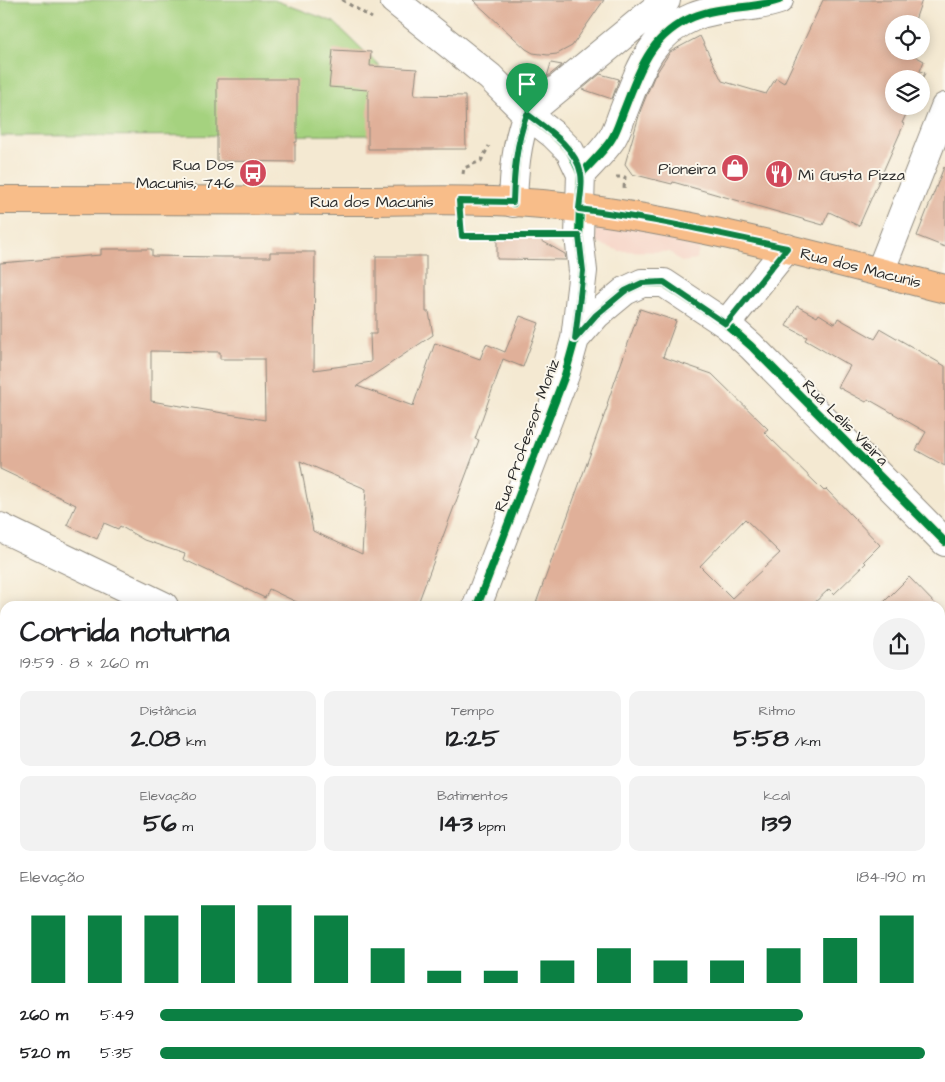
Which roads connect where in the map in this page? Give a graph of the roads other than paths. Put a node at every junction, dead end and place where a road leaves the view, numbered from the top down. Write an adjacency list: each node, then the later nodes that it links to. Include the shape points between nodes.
1 (394, 0): 5 (street, via 490,77)
2 (666, 0): 5 (street)
3 (779, 0): 6 (street, via 765,5 709,12 669,29 646,58 612,139)
4 (945, 107): 11 (street)
5 (527, 114): 6 (street, via 570,151); 8 (street, via 514,166)
6 (581, 174): 9 (street, Rua Professor Moniz)
7 (0, 200): 8 (main road, Rua dos Macunis)
8 (513, 202): 9 (main road, Rua dos Macunis)
9 (579, 209): 10 (main road, Rua dos Macunis, via 621,214); 14 (street, Rua Professor Moniz, via 583,271)
10 (787, 248): 11 (main road, Rua dos Macunis); 13 (street)
11 (880, 272): 12 (main road, Rua dos Macunis)
12 (945, 289)
13 (726, 324): 14 (street, Rua Lelis Vieira, via 664,282 642,283 625,291 596,315); 16 (street, Rua Lelis Vieira)
14 (575, 339): 18 (street, Rua Professor Moniz)
15 (0, 527): 17 (street)
16 (945, 542)
17 (154, 601)
18 (479, 601)

